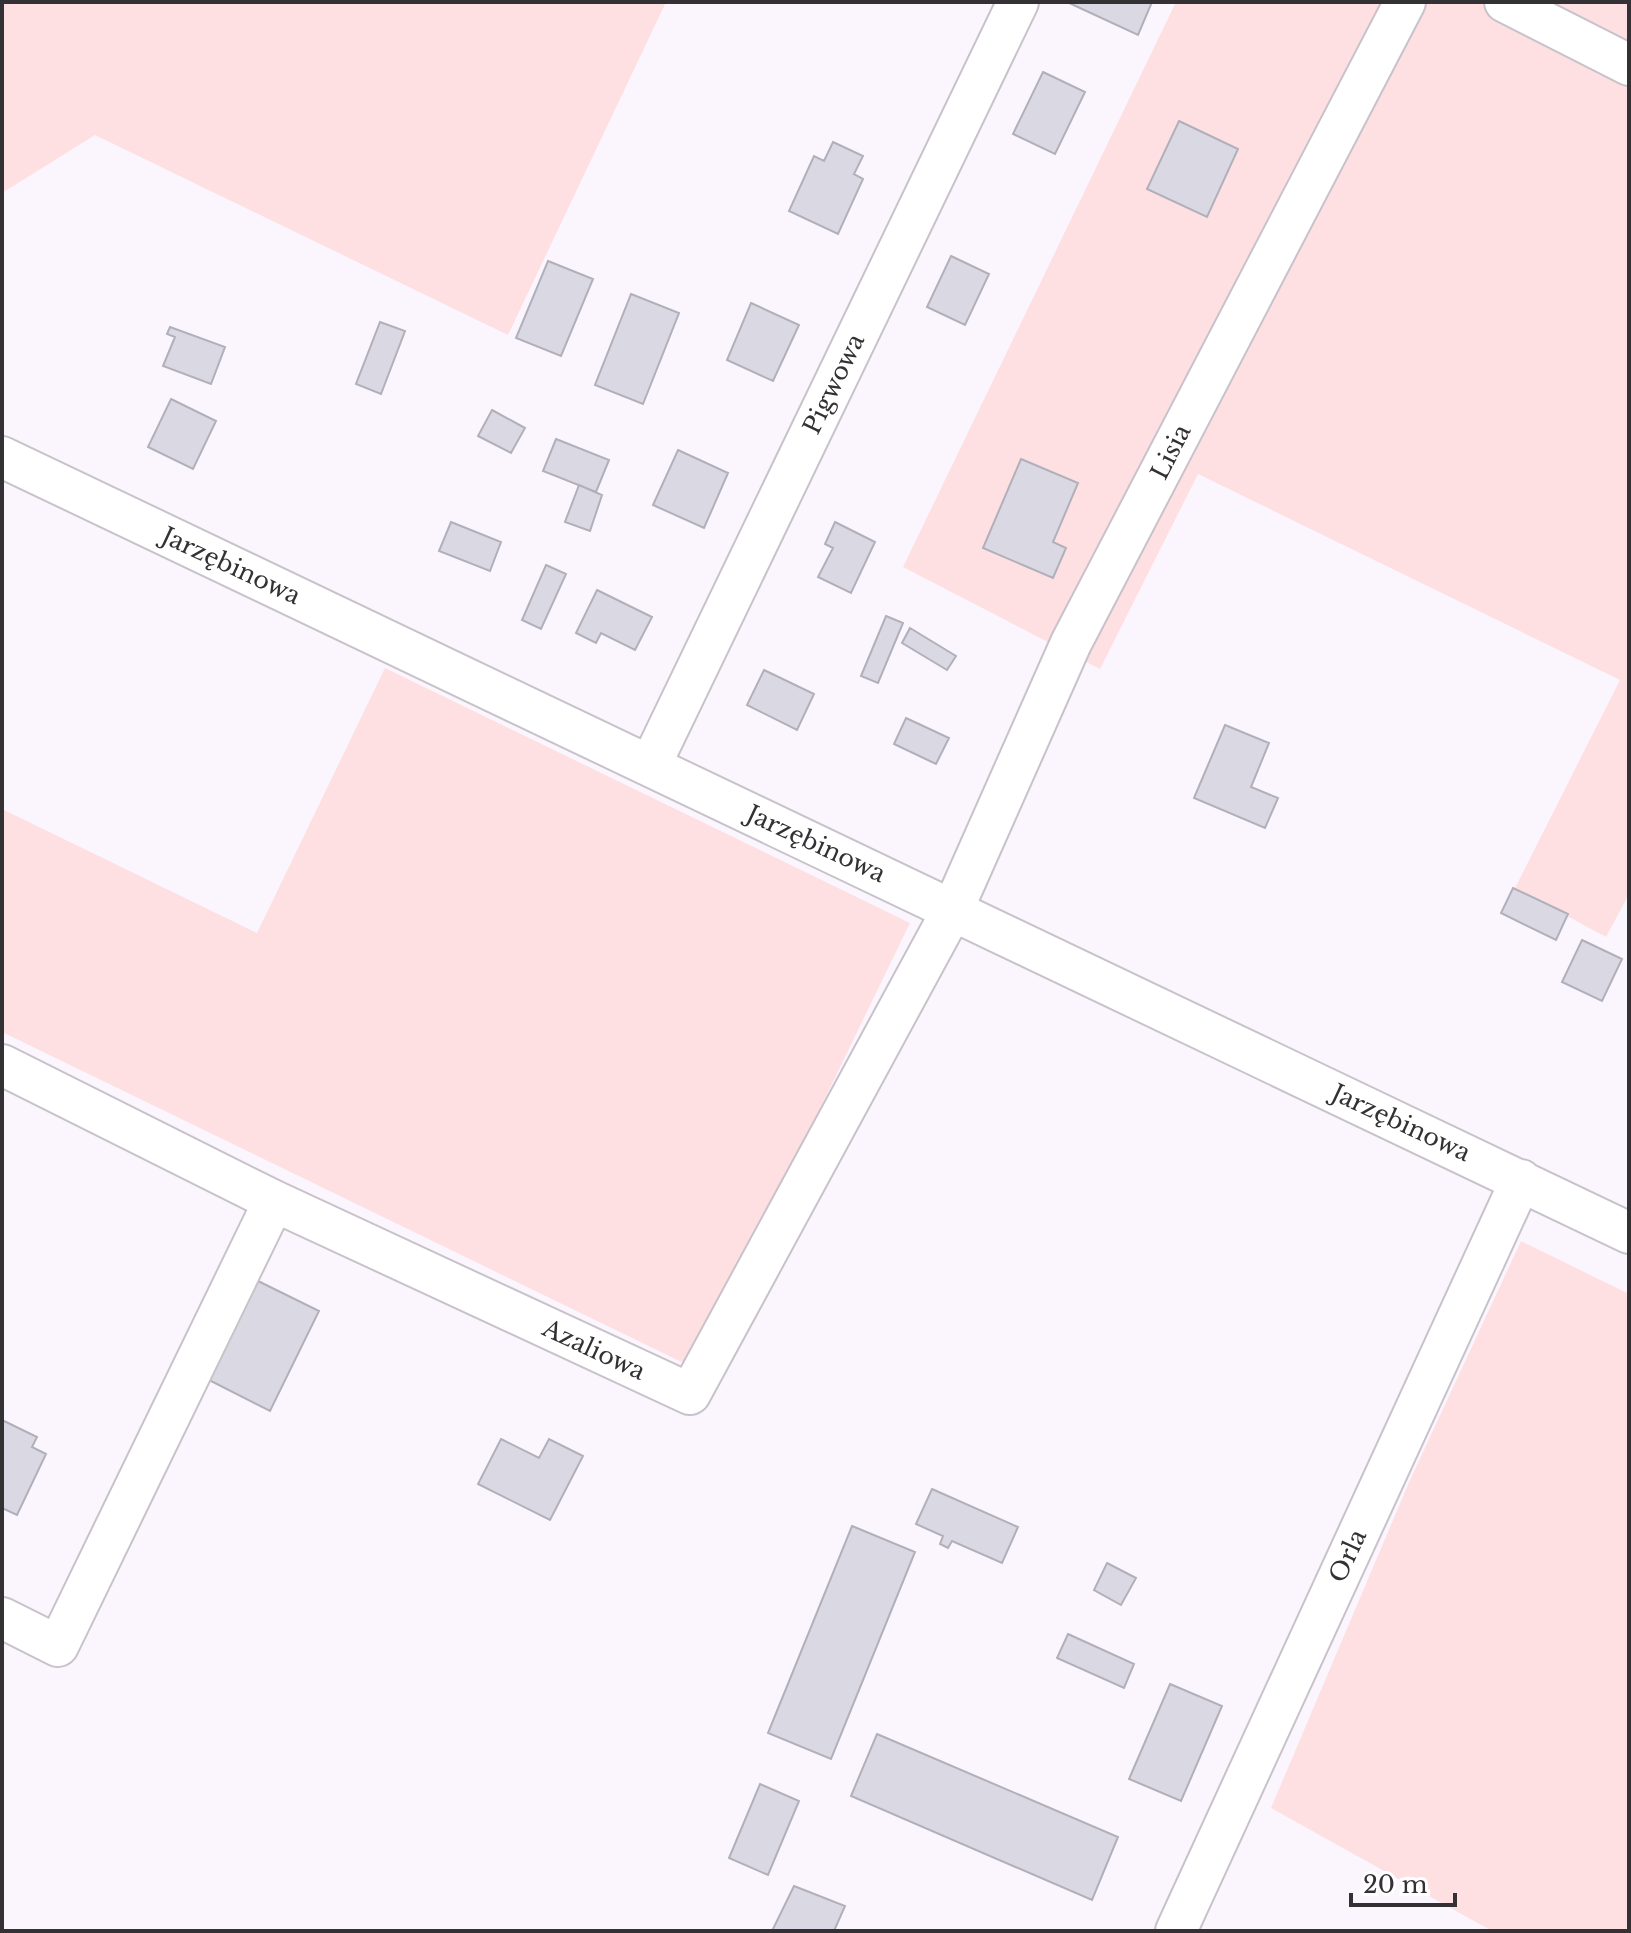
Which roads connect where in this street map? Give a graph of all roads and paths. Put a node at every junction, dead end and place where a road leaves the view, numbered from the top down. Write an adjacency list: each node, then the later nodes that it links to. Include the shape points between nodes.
1 (1018, 2): 6 (street, Pigwowa)
2 (1405, 2): 7 (street, Lisia, via 1071,643)
3 (1505, 2): 4 (street)
4 (1629, 65)
5 (2, 457): 6 (street, Jarzębinowa)
6 (650, 766): 7 (street, Jarzębinowa)
7 (953, 909): 9 (street, Jarzębinowa); 10 (street, Azaliowa, via 690,1394)
8 (2, 1065): 10 (street, Azaliowa)
9 (1521, 1180): 11 (street, Jarzębinowa); 13 (street, Orla)
10 (274, 1201): 12 (street, via 58,1646)
11 (1629, 1233)
12 (2, 1618)
13 (1176, 1931)

